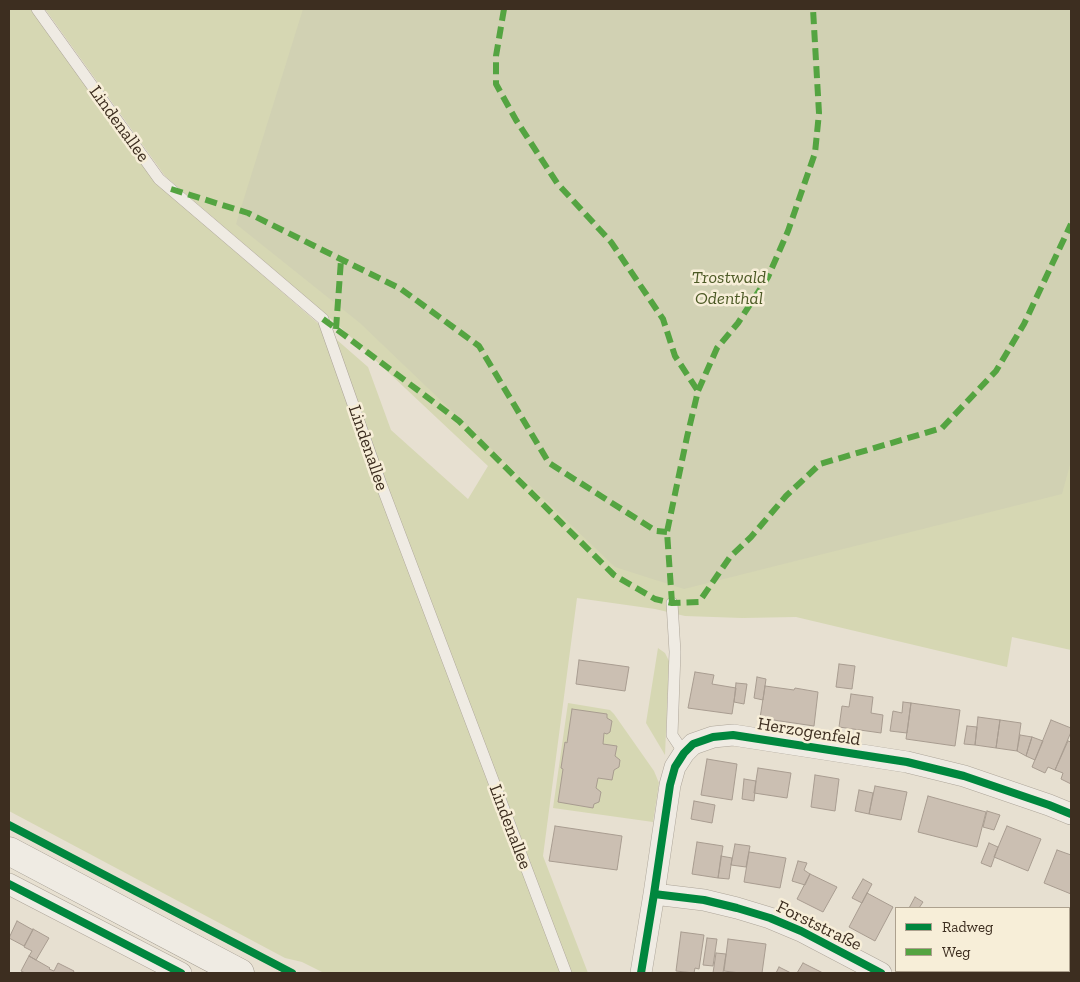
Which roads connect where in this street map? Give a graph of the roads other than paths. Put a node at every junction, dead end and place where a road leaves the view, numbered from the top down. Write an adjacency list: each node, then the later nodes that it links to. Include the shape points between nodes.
1 (37, 9): 10 (lane, Lindenallee, via 159,180 323,319 381,484)
2 (672, 603): 3 (lane, via 675,652 672,735)
3 (684, 752): 4 (street, Herzogenfeld, via 693,744 713,737 733,735 907,762 964,776); 7 (street, via 674,767 670,785)
4 (1071, 814)
5 (9, 851): 9 (main road)
6 (9, 884): 8 (street)
7 (654, 894): 11 (street); 12 (street, Forststraße, via 704,900 770,918)
8 (182, 973)
9 (240, 973)
10 (566, 973)
11 (641, 973)
12 (881, 973)

